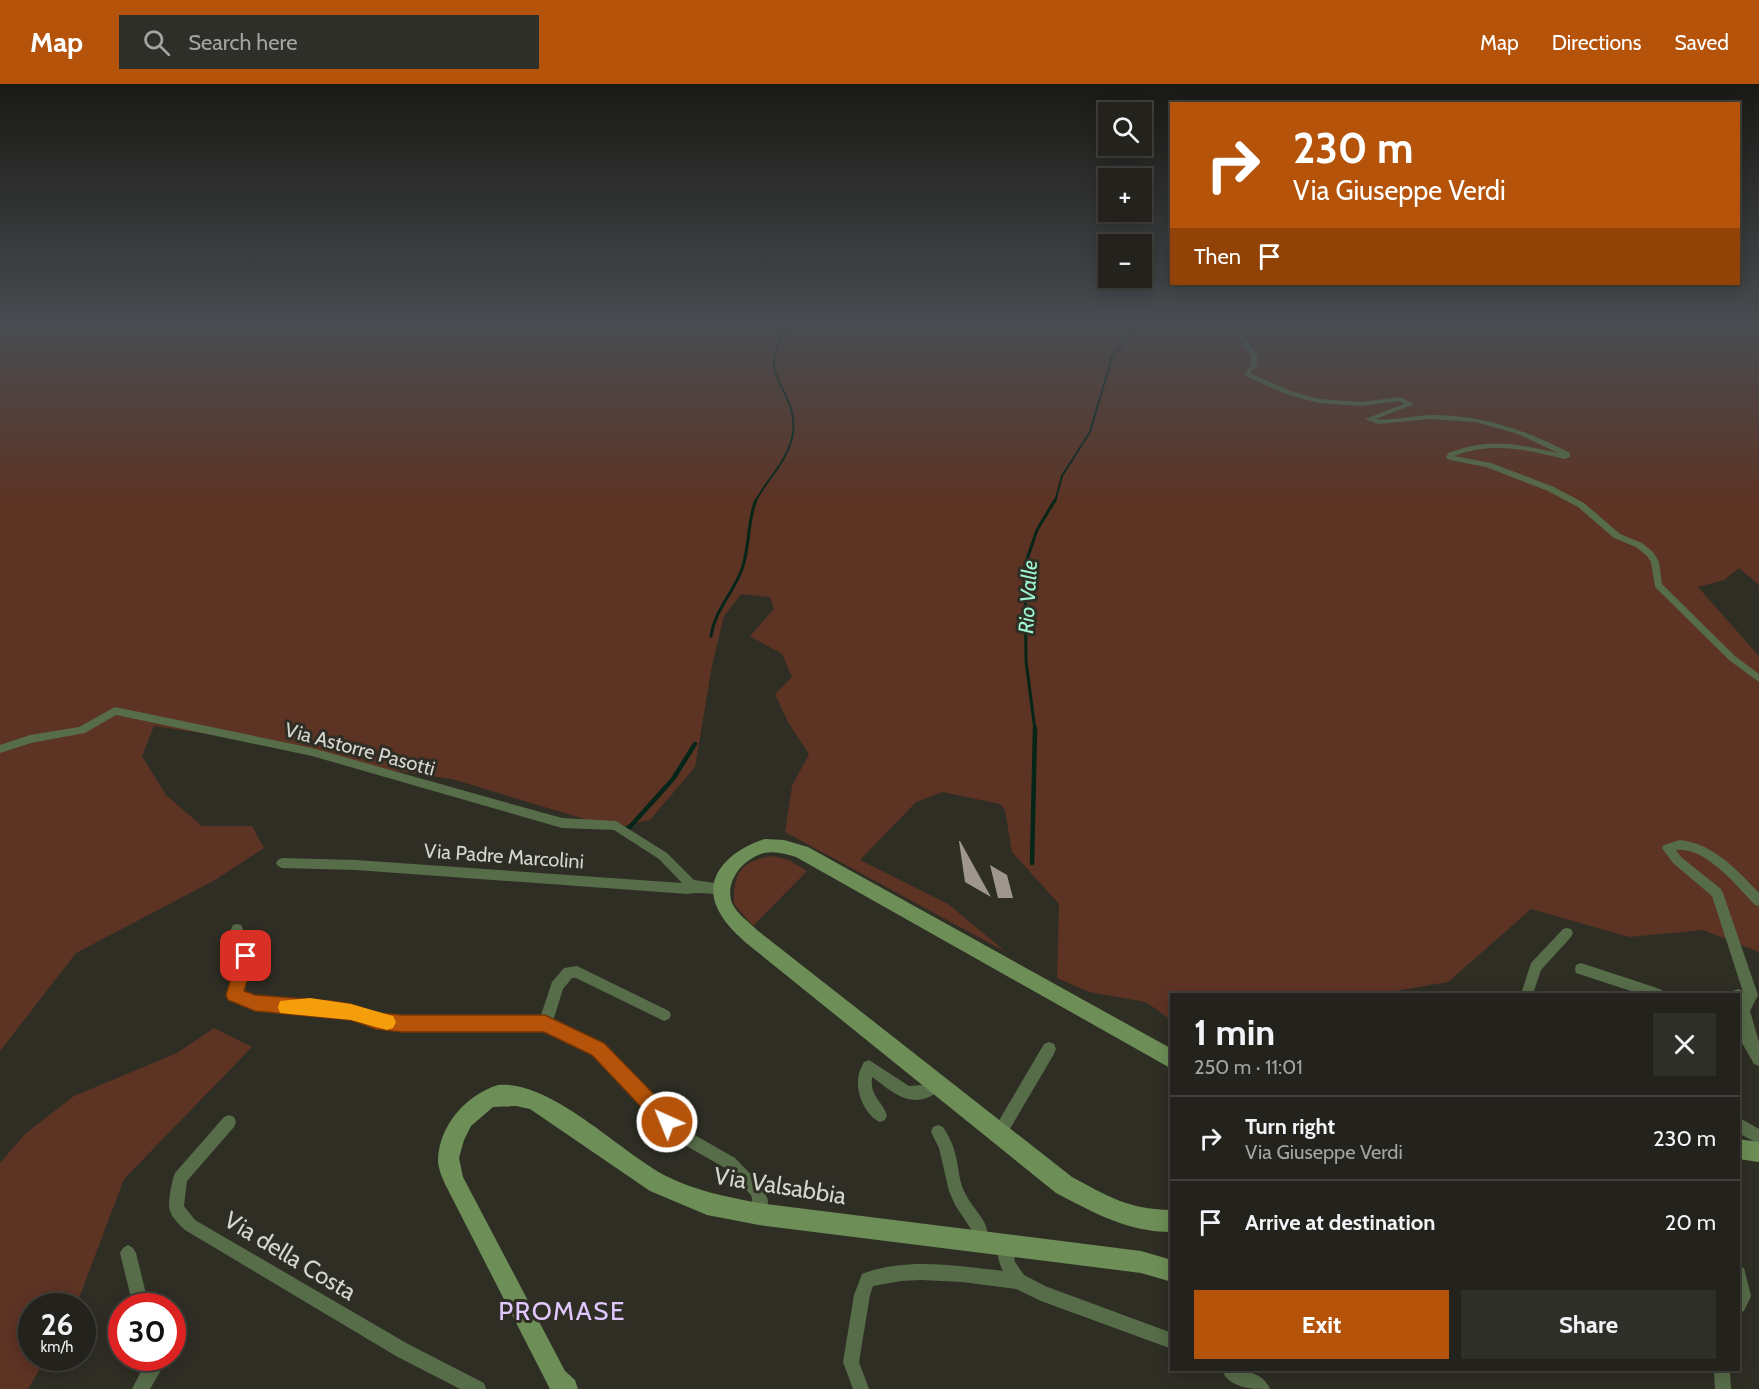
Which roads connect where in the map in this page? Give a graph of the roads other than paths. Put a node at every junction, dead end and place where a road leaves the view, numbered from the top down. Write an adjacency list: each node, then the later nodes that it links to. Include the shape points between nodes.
1 (1265, 383): 2 (street, via 1284,392 1341,402 1383,403 1400,399 1410,404 1369,419 1480,419 1567,455 1518,446 1472,445 1450,458 1488,465 1551,489 1581,505 1617,536 1639,545 1655,562 1658,585 1732,658)
2 (1759, 679)
3 (0, 749): 5 (street, Via Astorre Pasotti, via 81,730 115,711 312,752 562,823 616,826 663,856)
4 (282, 862): 5 (street, Via Padre Marcolini)
5 (697, 887): 6 (street, Via Padre Marcolini)
6 (722, 889): 20 (main road, via 734,862 747,852 765,846 802,852); 21 (main road, via 722,902 730,916 751,936)
7 (1759, 901): 14 (street, via 1732,873 1691,844 1677,843 1668,848 1717,893 1748,978 1751,995)
8 (237, 929): 16 (street, via 246,956 234,995 255,1003 331,1009 402,1024)
9 (1567, 933): 11 (street, via 1536,967)
10 (1581, 969): 12 (street)
11 (1527, 993)
12 (1654, 993)
13 (1740, 998): 14 (street)
14 (1744, 1009): 19 (street)
15 (664, 1016): 16 (street, via 577,972 568,972 557,986)
16 (545, 1024): 30 (street, via 598,1049 681,1135 730,1163 756,1190)
17 (1740, 1026): 19 (street)
18 (1049, 1049): 26 (street)
19 (1757, 1055)
20 (1170, 1059)
21 (938, 1084): 22 (street, via 927,1094 911,1094 888,1083 869,1067 864,1074 865,1089 871,1107); 26 (main road)
22 (880, 1115)
23 (229, 1122): 46 (street, Via della Costa, via 180,1178 176,1208 190,1225 402,1350)
24 (1740, 1125): 27 (street)
25 (938, 1132): 32 (street, via 948,1144 952,1179 961,1200 981,1229)
26 (999, 1135): 31 (main road, via 1064,1185 1104,1206 1146,1221)
27 (1759, 1137)
28 (1740, 1149): 29 (main road)
29 (1759, 1152)
30 (759, 1214): 32 (main road, Via Valsabbia); 44 (main road, Via Valsabbia, via 707,1204 658,1183 535,1100 496,1095 475,1107 455,1133 449,1161 454,1181)
31 (1170, 1221)
32 (980, 1241): 33 (main road, Via Valsabbia)
33 (1005, 1243): 35 (main road, Via Valsabbia, via 1141,1262); 36 (street, via 1007,1264)
34 (128, 1254): 38 (street)
35 (1170, 1270)
36 (1018, 1281): 40 (street); 47 (street, via 970,1275 885,1273 868,1280 851,1362)
37 (1740, 1283): 39 (street)
38 (138, 1293)
39 (1740, 1301)
40 (1170, 1340)
41 (151, 1371): 45 (street)
42 (1232, 1371): 48 (street)
43 (1722, 1371): 49 (street)
44 (556, 1386)
45 (140, 1389)
46 (478, 1389)
47 (861, 1389)
48 (1262, 1389)
49 (1723, 1389)

